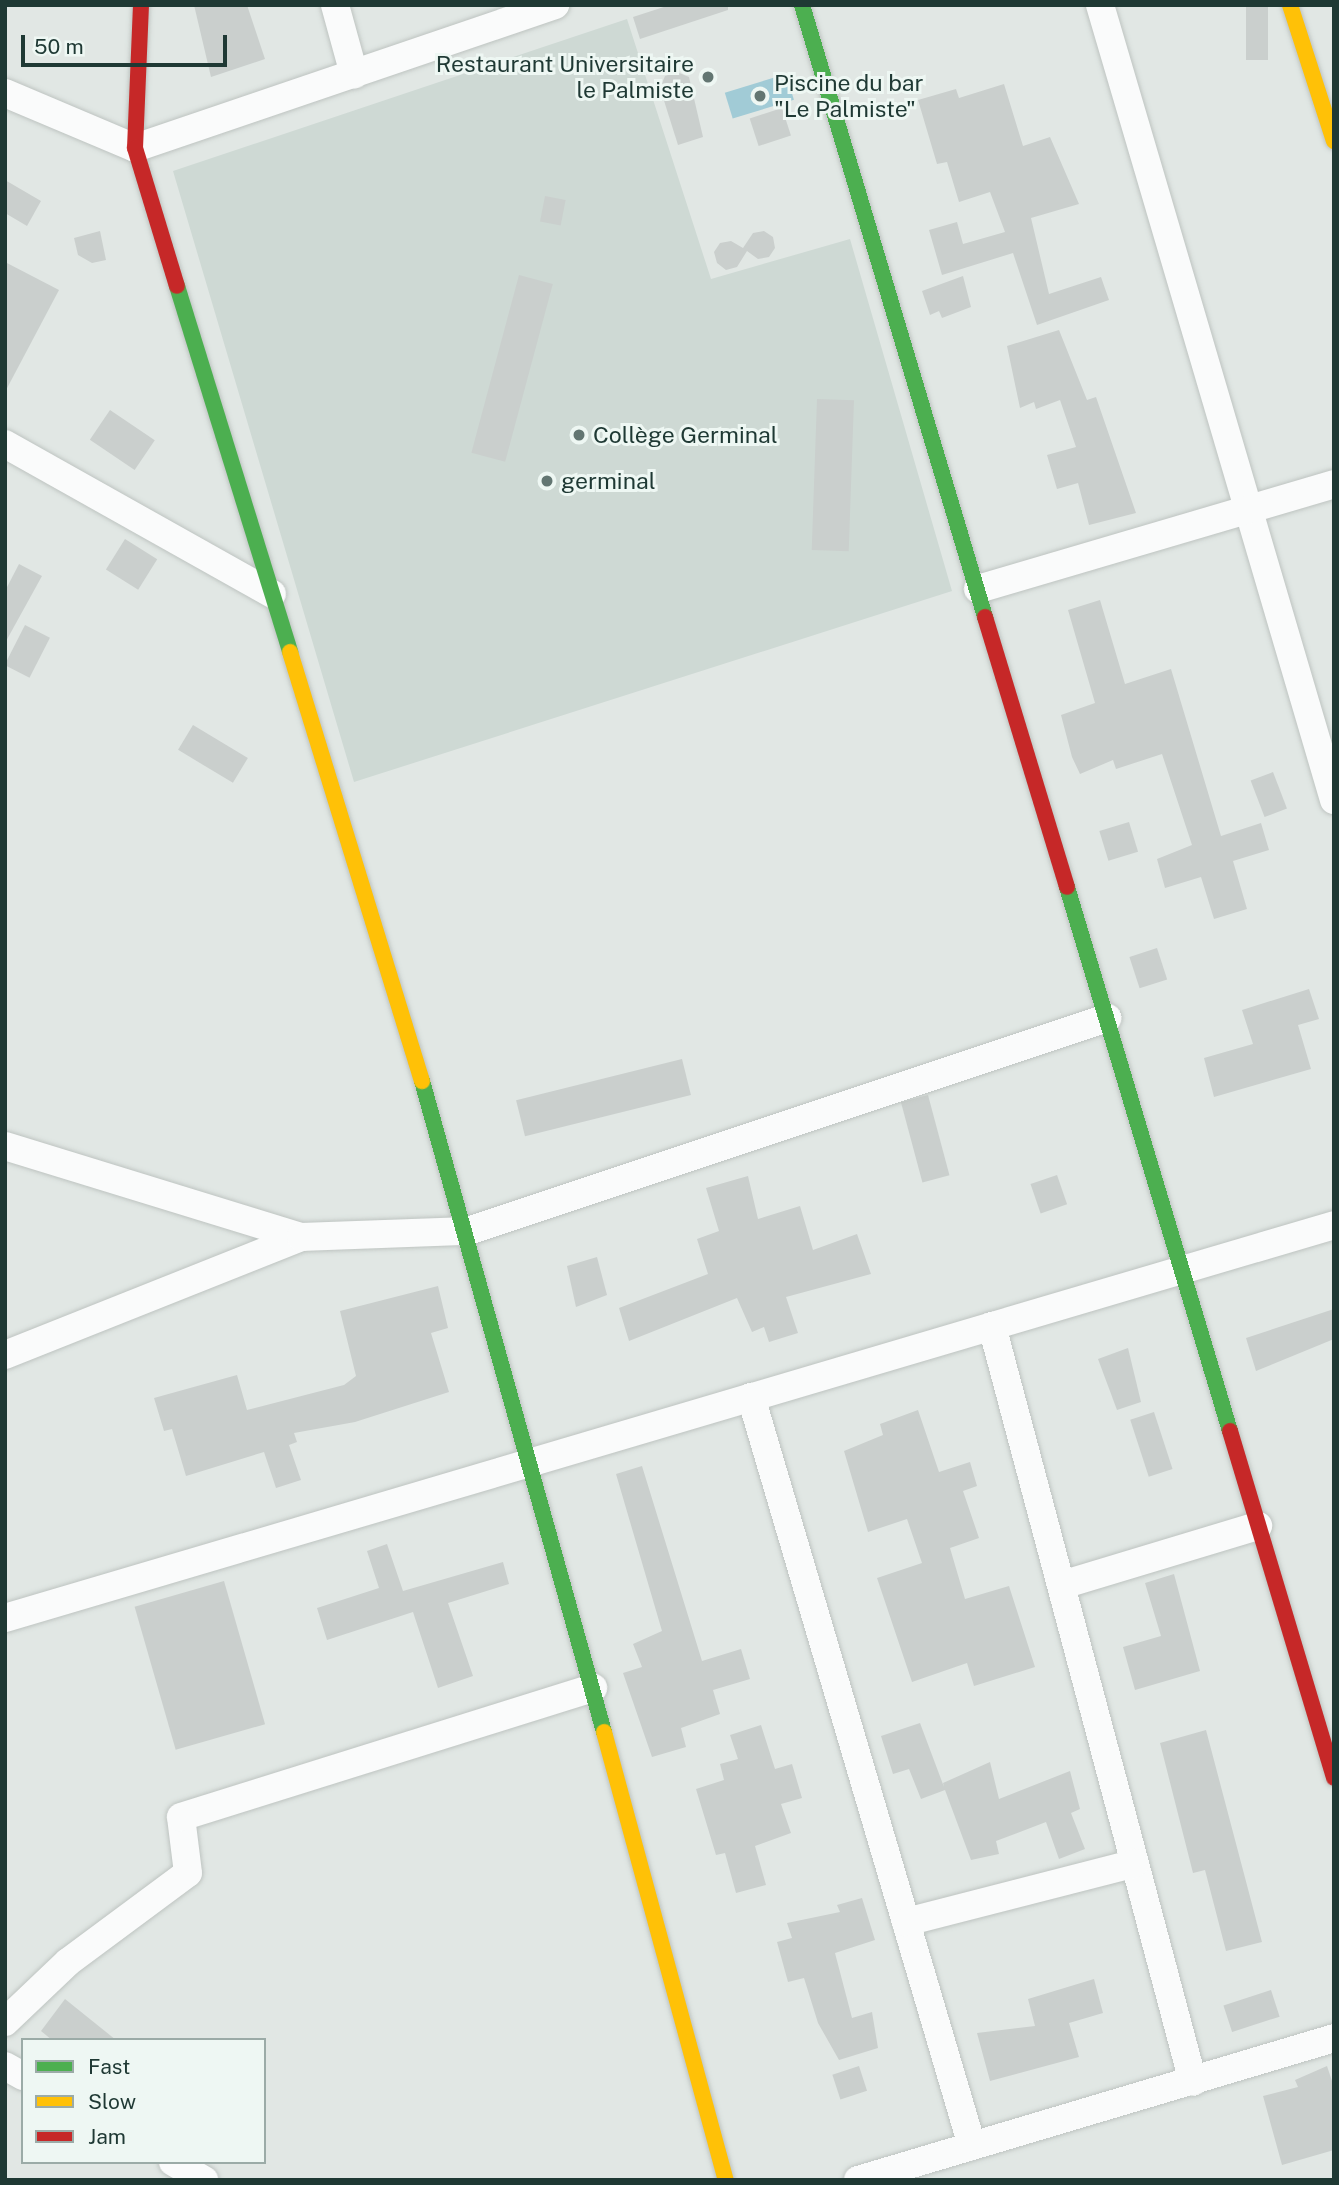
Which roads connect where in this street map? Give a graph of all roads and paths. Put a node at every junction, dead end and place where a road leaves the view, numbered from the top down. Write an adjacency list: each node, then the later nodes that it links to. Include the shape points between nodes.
1 (141, 5): 11 (street)
2 (335, 5): 7 (street)
3 (555, 5): 7 (street)
4 (802, 5): 15 (street)
5 (1100, 5): 14 (street)
6 (1290, 5): 9 (street)
7 (354, 74): 11 (street)
8 (5, 93): 11 (street)
9 (1329, 113): 10 (street)
10 (1334, 141)
11 (135, 148): 16 (street)
12 (5, 444): 16 (street)
13 (1334, 484): 14 (street)
14 (1249, 510): 15 (street); 17 (street)
15 (978, 590): 18 (street)
16 (272, 594): 21 (street)
17 (1334, 800)
18 (1107, 1018): 21 (street); 23 (street)
19 (5, 1146): 22 (street)
20 (1334, 1225): 23 (street)
21 (468, 1231): 22 (street); 27 (street)
22 (301, 1237): 25 (street)
23 (1182, 1270): 24 (street); 28 (street)
24 (992, 1326): 26 (street); 29 (street)
25 (5, 1355)
26 (751, 1397): 27 (street); 34 (street)
27 (531, 1462): 30 (street); 31 (street)
28 (1258, 1526): 29 (street); 32 (street)
29 (1062, 1585): 33 (street)
30 (5, 1618)
31 (593, 1688): 35 (street, via 181,1817 188,1873 68,1962); 43 (street)
32 (1334, 1779)
33 (1135, 1863): 34 (street); 39 (street)
34 (906, 1922): 40 (street)
35 (5, 2022)
36 (1334, 2038): 39 (street)
37 (5, 2066): 38 (street)
38 (21, 2076)
39 (1193, 2082): 40 (street)
40 (972, 2146): 44 (street)
41 (176, 2164): 42 (street)
42 (204, 2180)
43 (726, 2180)
44 (858, 2180)

